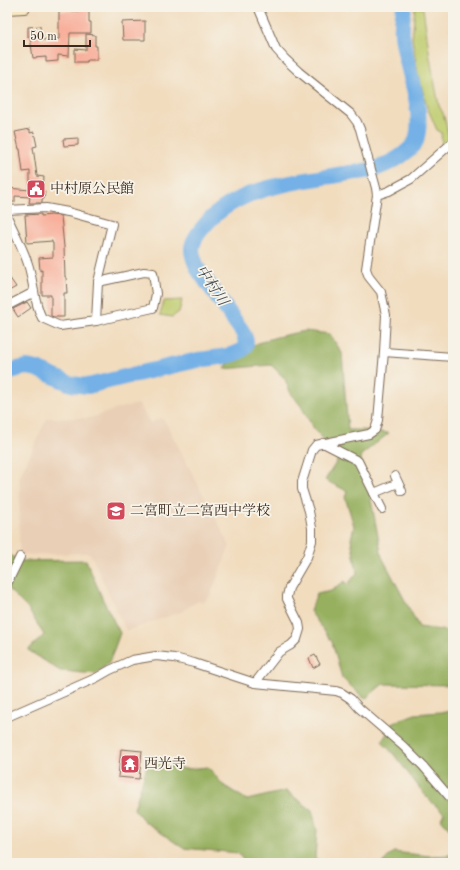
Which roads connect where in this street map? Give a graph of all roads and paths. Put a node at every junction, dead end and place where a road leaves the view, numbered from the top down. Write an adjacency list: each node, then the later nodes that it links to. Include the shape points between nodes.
1 (24, 7): 3 (main road)
2 (258, 7): 5 (street, via 276,49 357,122)
3 (7, 8)
4 (453, 142): 5 (street, via 411,179 389,191)
5 (376, 191): 12 (street, via 366,269 384,301)
6 (7, 210): 8 (street, via 46,208 112,224)
7 (7, 216): 9 (street, via 28,265)
8 (98, 282): 11 (street); 11 (street, via 144,272 153,273 156,294 153,308)
9 (34, 292): 10 (street); 11 (street, via 42,318 60,326)
10 (7, 306)
11 (96, 321)
12 (384, 352): 13 (street); 14 (street, via 375,430 369,434)
13 (453, 357)
14 (323, 443): 16 (street, via 358,461); 20 (street, via 316,445 312,450 302,482 312,528 311,548 287,596 299,623 299,634 294,643 279,652)
15 (402, 491): 16 (street, via 396,479)
16 (374, 493): 17 (street)
17 (382, 509)
18 (20, 557): 19 (street)
19 (7, 584)
20 (255, 682): 21 (street, via 194,663 156,656 132,660); 22 (street, via 336,691 347,696 403,746)
21 (7, 716)
22 (453, 801)

